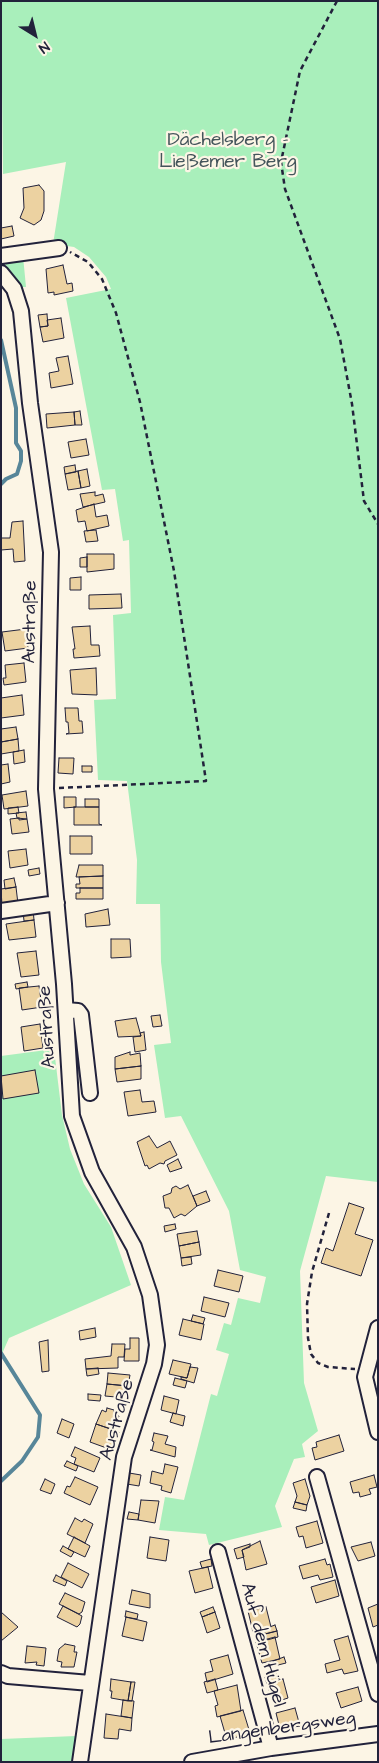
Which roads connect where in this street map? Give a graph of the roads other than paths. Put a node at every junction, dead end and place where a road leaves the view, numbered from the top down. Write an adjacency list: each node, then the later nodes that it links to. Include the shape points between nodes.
1 (59, 248): 2 (street)
2 (1, 256)
3 (1, 272): 4 (street, Austraße, via 14,289 21,311 51,552 46,789)
4 (57, 903): 5 (street); 6 (street, Austraße)
5 (1, 911)
6 (66, 1010): 7 (street, via 78,1011 82,1015); 13 (street, Austraße, via 72,1116 92,1172 134,1248 150,1295 157,1345 124,1458)
7 (90, 1093)
8 (378, 1328): 9 (street, via 366,1369 366,1384)
9 (378, 1432)
10 (318, 1477): 14 (street)
11 (218, 1552): 16 (street, Auf dem Hügel)
12 (1, 1673): 13 (street)
13 (90, 1683): 18 (street, Austraße)
14 (378, 1694)
15 (378, 1734): 16 (street, Langenbergsweg)
16 (271, 1748): 17 (street, Langenbergsweg)
17 (235, 1759): 19 (street, Langenbergsweg)
18 (80, 1762)
19 (192, 1762)

